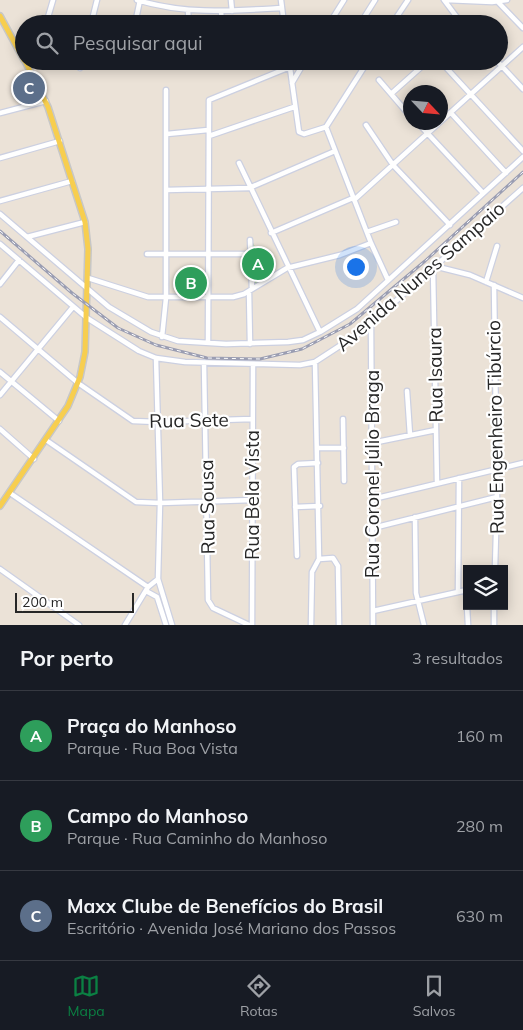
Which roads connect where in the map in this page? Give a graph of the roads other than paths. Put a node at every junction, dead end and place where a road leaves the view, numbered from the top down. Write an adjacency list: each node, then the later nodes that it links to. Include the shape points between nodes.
1 (54, 0): 15 (street)
2 (97, 0): 16 (street)
3 (139, 0): 12 (street); 17 (street)
4 (232, 0): 14 (street)
5 (281, 0): 11 (street)
6 (344, 0): 21 (street)
7 (375, 0): 22 (street)
8 (408, 0): 23 (street)
9 (445, 0): 10 (street); 24 (street)
10 (503, 1): 26 (street)
11 (282, 8): 14 (street); 20 (street)
12 (188, 11): 13 (street); 18 (street)
13 (221, 11): 14 (street); 19 (street)
14 (232, 11)
15 (49, 15)
16 (93, 15)
17 (136, 15)
18 (188, 15)
19 (221, 15)
20 (283, 15)
21 (334, 15)
22 (367, 15)
23 (398, 15)
24 (456, 15)
25 (0, 16): 27 (main road)
26 (523, 28)
27 (15, 44)
28 (523, 47): 29 (street)
29 (508, 61)
30 (29, 70): 45 (main road)
31 (276, 70): 53 (street, via 211,97 208,101)
32 (291, 70): 40 (street)
33 (300, 70): 40 (street)
34 (362, 70): 52 (street)
35 (418, 70): 43 (street)
36 (448, 70): 44 (street)
37 (498, 70): 44 (street)
38 (506, 70): 41 (street)
39 (378, 80): 43 (street)
40 (292, 83): 46 (street)
41 (523, 89)
42 (166, 90): 56 (street)
43 (391, 94): 47 (street)
44 (470, 95): 49 (street); 61 (street)
45 (46, 101): 48 (street); 59 (main road)
46 (294, 107): 52 (street, via 301,134); 58 (street)
47 (403, 108)
48 (0, 113)
49 (451, 113): 50 (street); 66 (street)
50 (448, 115)
51 (366, 125): 65 (street)
52 (326, 127): 60 (street)
53 (208, 130): 56 (street); 58 (street)
54 (424, 130): 57 (street)
55 (431, 130): 57 (street)
56 (167, 134): 70 (street)
57 (427, 134): 65 (street); 72 (street)
58 (209, 136): 71 (street)
59 (60, 141): 63 (street); 67 (main road)
60 (335, 151): 68 (street); 73 (street)
61 (523, 151)
62 (523, 157): 66 (street)
63 (0, 158)
64 (239, 163): 68 (street)
65 (393, 165): 73 (street); 78 (street)
66 (506, 172): 72 (street)
67 (72, 181): 74 (street); 76 (main road)
68 (250, 188): 71 (street); 80 (street)
69 (523, 188): 91 (street, Avenida Nunes Sampaio)
70 (166, 190): 71 (street); 87 (street)
71 (209, 190): 89 (street)
72 (483, 193): 78 (street)
73 (354, 199): 79 (street); 80 (street)
74 (0, 201)
75 (0, 214): 81 (street)
76 (85, 222): 81 (street); 93 (main road)
77 (396, 222): 79 (street)
78 (450, 225): 94 (street)
79 (367, 232): 83 (street)
80 (271, 233): 92 (street)
81 (28, 237): 98 (street)
82 (250, 240): 88 (street)
83 (371, 243): 92 (street, via 334,257); 94 (street)
84 (0, 244): 90 (street, Avenida Nunes Sampaio)
85 (497, 246): 95 (street)
86 (147, 254): 87 (street)
87 (166, 254): 89 (street); 101 (street)
88 (252, 254): 89 (street); 99 (street)
89 (210, 255): 100 (street)
90 (19, 260): 96 (street); 103 (street, Avenida Nunes Sampaio)
91 (434, 267): 95 (street, via 457,271); 106 (street, Avenida Nunes Sampaio); 127 (street, Rua Isaura)
92 (287, 268): 99 (street); 107 (street)
93 (88, 278): 98 (main road); 101 (street, via 141,296)
94 (388, 280): 107 (street, via 357,309)
95 (486, 282): 97 (street)
96 (0, 284)
97 (494, 285): 102 (street); 136 (street, Rua Engenheiro Tibúrcio)
98 (87, 288): 105 (main road); 108 (street, via 122,316)
99 (250, 290): 100 (street, via 236,297); 110 (street)
100 (210, 297): 101 (street); 109 (street)
101 (166, 298): 108 (street)
102 (523, 298)
103 (73, 307): 105 (street, Avenida Nunes Sampaio); 111 (street)
104 (0, 316): 111 (street, Rua Sete)
105 (87, 318): 112 (street, Avenida Nunes Sampaio, via 125,344); 118 (main road, via 85,358)
106 (371, 323): 113 (street, Avenida Nunes Sampaio); 130 (street, Rua Coronel Júlio Braga)
107 (320, 332): 110 (street, via 297,341)
108 (162, 337): 109 (street)
109 (208, 342): 110 (street)
110 (250, 344)
111 (38, 349): 117 (street); 118 (street, Rua Sete)
112 (156, 358): 114 (street, Avenida Nunes Sampaio); 125 (street)
113 (315, 362): 115 (street, Avenida Nunes Sampaio, via 286,367); 131 (street)
114 (204, 363): 115 (street, Avenida Nunes Sampaio); 123 (street, Rua Sousa)
115 (253, 366): 121 (street, Rua Bela Vista)
116 (0, 372): 117 (street)
117 (11, 381): 120 (street); 124 (street)
118 (78, 383): 124 (main road); 125 (street, Rua Sete, via 131,420)
119 (408, 390): 128 (street)
120 (0, 395)
121 (252, 419): 123 (street, Rua Sete); 143 (street, Rua Bela Vista)
122 (343, 419): 132 (street)
123 (205, 420): 125 (street, Rua Sete); 144 (street, Rua Sousa)
124 (59, 421): 129 (main road)
125 (158, 422): 145 (street)
126 (0, 429): 133 (street)
127 (436, 430): 128 (street); 139 (street, Rua Isaura)
128 (410, 435): 130 (street)
129 (46, 440): 133 (main road); 145 (street, via 133,500)
130 (372, 443): 142 (street, Rua Coronel Júlio Braga)
131 (318, 448): 132 (street); 134 (street)
132 (344, 448): 138 (street)
133 (34, 458): 140 (main road)
134 (318, 463): 147 (street); 149 (street, via 298,464 294,470)
135 (523, 463): 136 (street)
136 (496, 469): 137 (street); 141 (street, Rua Engenheiro Tibúrcio)
137 (459, 478): 139 (street); 148 (street)
138 (344, 481)
139 (437, 483): 142 (street)
140 (10, 493): 146 (main road); 157 (street)
141 (497, 497): 148 (street); 154 (street, Rua Engenheiro Tibúrcio)
142 (373, 499): 151 (street, Rua Coronel Júlio Braga)
143 (253, 500): 144 (street); 168 (street, Rua Bela Vista)
144 (208, 502): 145 (street); 168 (street, Rua Sousa, via 208,601 213,608)
145 (160, 503): 156 (street)
146 (0, 506)
147 (320, 506): 149 (street); 153 (street)
148 (459, 506): 150 (street); 159 (street)
149 (296, 507): 152 (street)
150 (416, 517): 151 (street); 160 (street)
151 (373, 528): 163 (street, Rua Coronel Júlio Braga)
152 (297, 556)
153 (320, 559): 169 (street, via 312,572); 170 (street, via 333,558 338,566)
154 (495, 565)
155 (0, 569): 164 (street)
156 (158, 579): 157 (street); 167 (street)
157 (147, 589): 165 (street); 166 (street, via 157,597)
158 (463, 591): 159 (street)
159 (458, 592): 160 (street)
160 (418, 601): 163 (street); 172 (street)
161 (467, 610): 173 (street)
162 (494, 610): 174 (street)
163 (373, 611): 171 (street, Rua Coronel Júlio Braga)
164 (79, 625)
165 (125, 625)
166 (166, 625)
167 (172, 625)
168 (251, 625)
169 (311, 625)
170 (339, 625)
171 (373, 625)
172 (424, 625)
173 (468, 625)
174 (494, 625)

